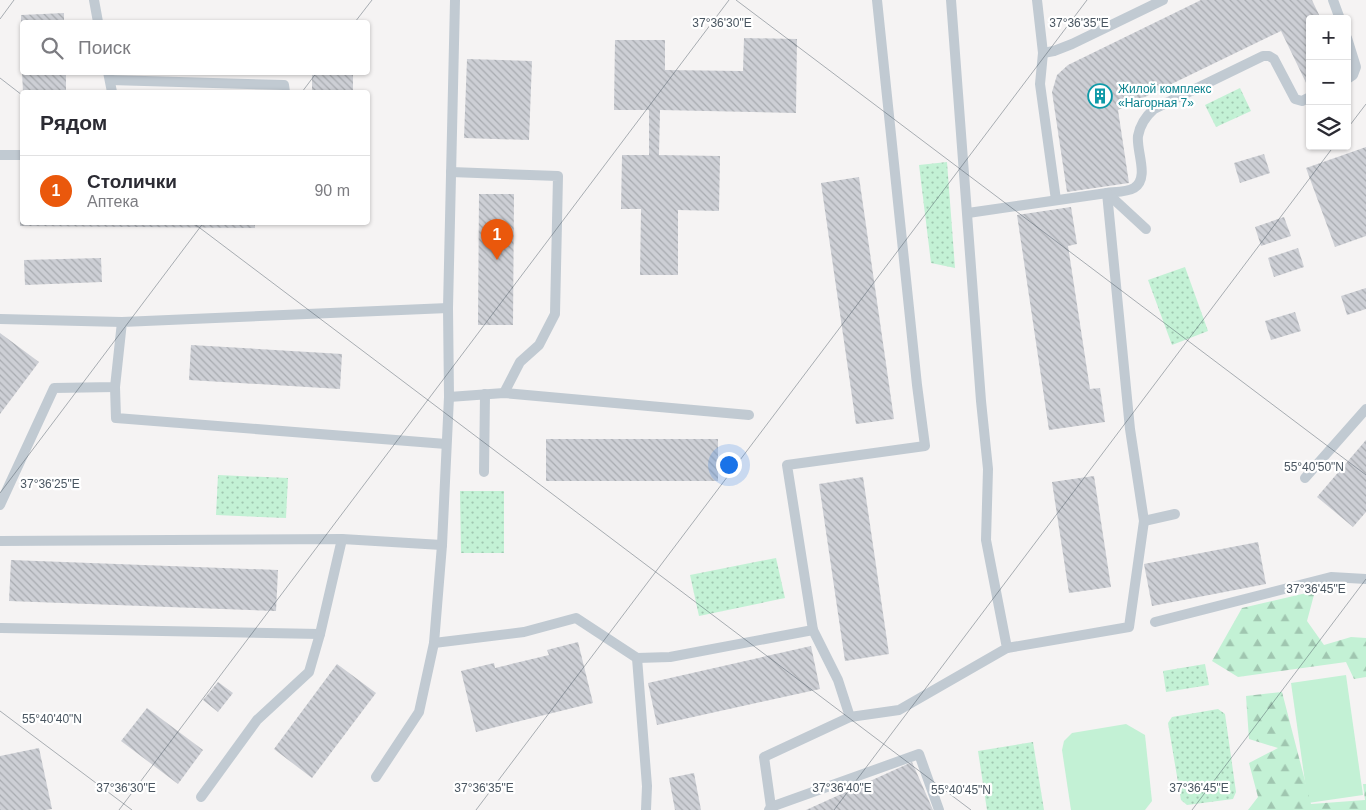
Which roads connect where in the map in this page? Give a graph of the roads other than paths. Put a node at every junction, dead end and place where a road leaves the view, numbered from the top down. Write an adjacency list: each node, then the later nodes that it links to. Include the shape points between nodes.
1 (94, 0): 9 (lane)
2 (455, 0): 19 (lane)
3 (877, 0): 45 (lane, via 925,446 787,465)
4 (951, 0): 22 (lane)
5 (1037, 0): 11 (lane)
6 (1163, 0): 11 (lane, via 1061,49)
7 (1334, 0): 8 (lane)
8 (1339, 15)
9 (98, 20)
10 (1351, 51): 13 (lane, via 1356,67)
11 (1043, 53): 21 (lane, via 1040,84)
12 (109, 76): 14 (lane); 15 (lane, via 284,85)
13 (1351, 76)
14 (112, 90)
15 (284, 90)
16 (1306, 99): 20 (lane, via 1295,99 1274,59 1263,56 1154,109 1143,122 1138,137 1142,173 1138,184 1133,189)
17 (0, 155): 18 (lane)
18 (20, 155)
19 (451, 172): 24 (lane); 28 (lane, via 558,176 555,314 540,345 520,362)
20 (1107, 193): 21 (lane); 23 (lane); 38 (lane, via 1130,429)
21 (1056, 200): 22 (lane)
22 (968, 213): 48 (lane, via 988,469 986,540)
23 (1146, 229)
24 (448, 308): 26 (lane); 30 (lane)
25 (0, 319): 26 (lane)
26 (122, 322): 27 (lane)
27 (115, 387): 33 (lane, via 116,418); 36 (lane, via 54,388)
28 (504, 393): 29 (lane); 32 (lane)
29 (485, 394): 30 (lane); 34 (lane)
30 (449, 396): 33 (lane)
31 (1366, 409): 35 (lane)
32 (749, 415)
33 (446, 444): 41 (lane)
34 (484, 472)
35 (1305, 478)
36 (0, 505)
37 (1176, 514): 38 (lane)
38 (1144, 521): 48 (lane, via 1129,626)
39 (342, 539): 40 (lane); 41 (lane); 46 (lane)
40 (0, 541)
41 (442, 545): 47 (lane)
42 (1366, 579): 43 (lane, via 1331,577)
43 (1155, 622)
44 (1, 628): 46 (lane)
45 (813, 630): 49 (lane, via 670,657); 50 (lane, via 838,680)
46 (320, 634): 52 (lane, via 309,672 257,720)
47 (434, 643): 49 (lane, via 524,632 576,618); 51 (lane, via 419,712)
48 (1007, 648): 50 (lane, via 899,710)
49 (637, 658): 54 (lane)
50 (850, 717): 53 (lane, via 764,757)
51 (376, 777)
52 (201, 797)
53 (770, 808): 55 (lane, via 919,754)
54 (646, 810)
55 (939, 810)

